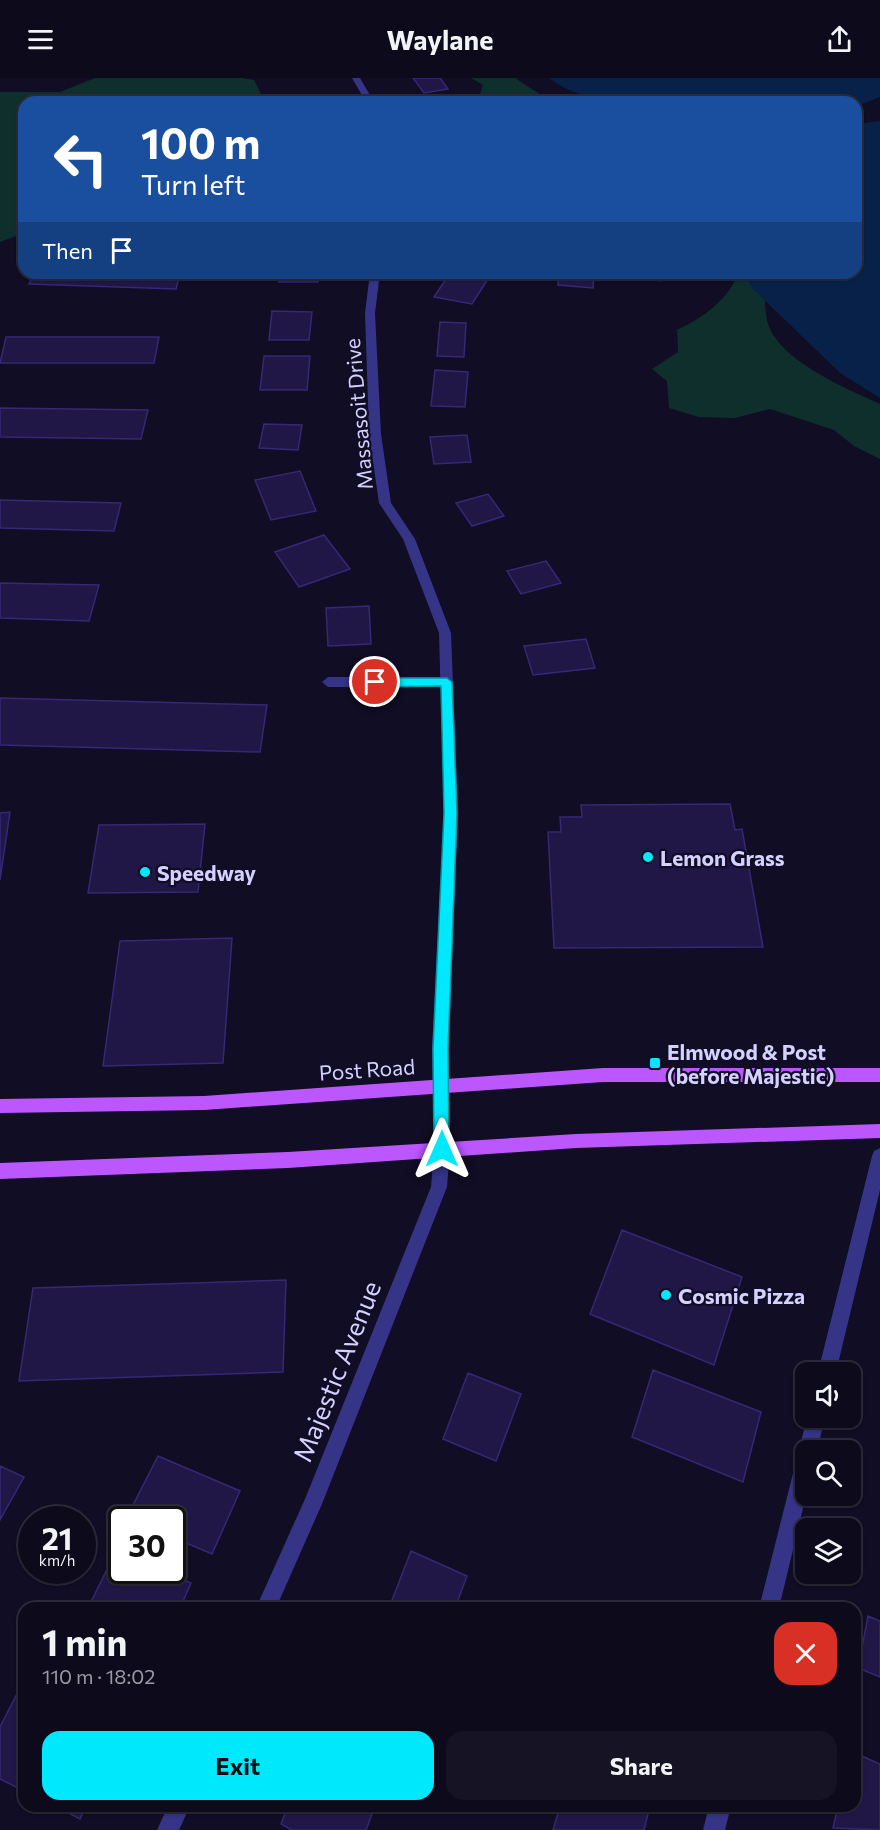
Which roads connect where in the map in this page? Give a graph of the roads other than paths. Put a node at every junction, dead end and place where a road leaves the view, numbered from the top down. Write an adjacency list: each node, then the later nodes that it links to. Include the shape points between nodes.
1 (356, 78): 2 (street)
2 (366, 96)
3 (374, 279): 5 (street, Massasoit Drive, via 370,313 375,434 385,503 409,539 445,633)
4 (328, 682): 5 (street)
5 (447, 682): 7 (street, Massasoit Drive, via 451,813)
6 (880, 1074): 7 (main road, Post Road, via 603,1075)
7 (442, 1087): 8 (main road, Post Road, via 204,1103); 10 (street, Massasoit Drive)
8 (0, 1106)
9 (880, 1131): 10 (main road)
10 (442, 1149): 12 (main road); 15 (street, Majestic Avenue, via 439,1187)
11 (880, 1156): 13 (street)
12 (0, 1171)
13 (829, 1362)
14 (795, 1503): 16 (street)
15 (269, 1602)
16 (770, 1602)
17 (176, 1812): 19 (street)
18 (718, 1812): 20 (street)
19 (168, 1830)
20 (714, 1830)

